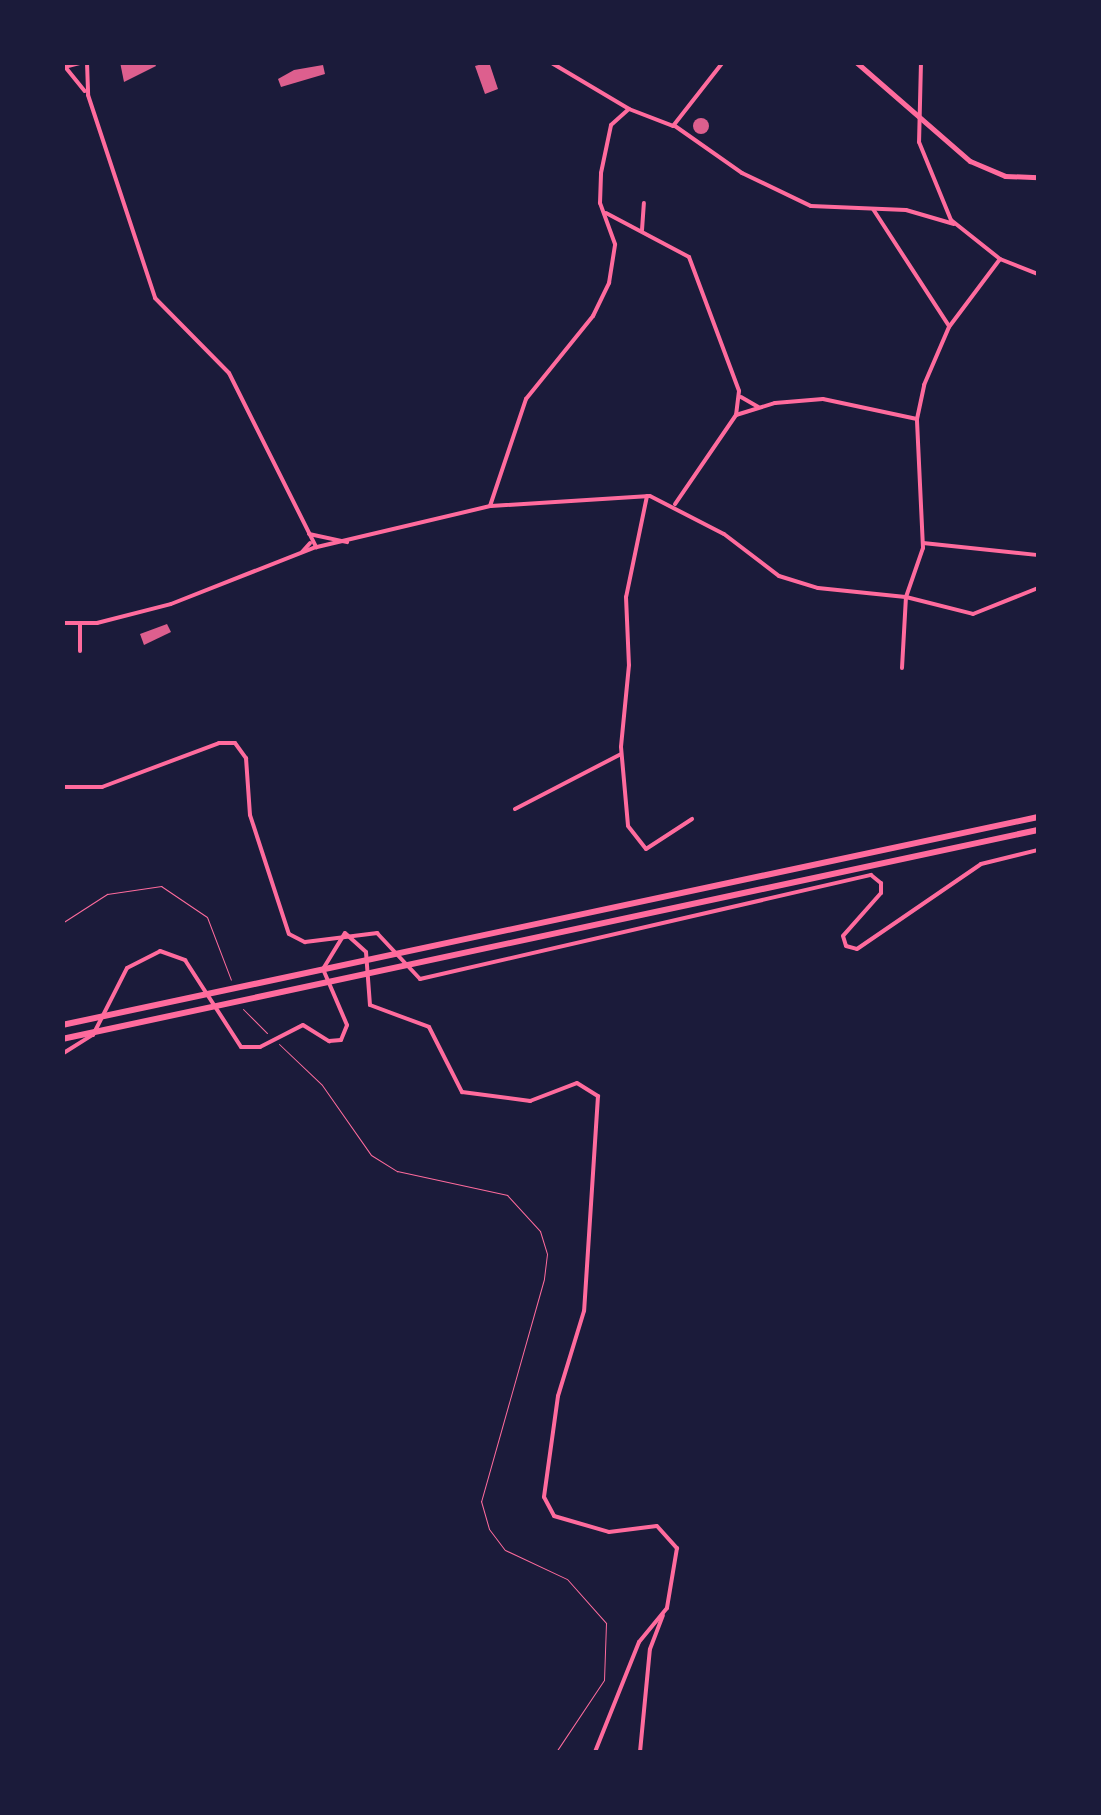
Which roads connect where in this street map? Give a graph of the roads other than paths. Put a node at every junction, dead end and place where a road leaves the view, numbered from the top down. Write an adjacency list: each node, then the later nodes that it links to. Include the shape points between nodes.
1 (85, 62): 6 (street); 7 (street)
2 (550, 62): 8 (street)
3 (723, 62): 10 (street)
4 (856, 62): 9 (main road)
5 (922, 62): 9 (street)
6 (66, 64): 7 (street)
7 (88, 95): 27 (street, via 155,298 229,374)
8 (628, 110): 10 (street); 14 (street, via 608,132)
9 (922, 116): 11 (main road, via 978,165 1005,176); 15 (street, via 920,145)
10 (675, 126): 13 (street, via 742,173 803,203)
11 (1038, 177)
12 (644, 202): 16 (street)
13 (873, 209): 15 (street); 19 (street)
14 (603, 211): 16 (street); 26 (street, via 615,244 609,284 526,399)
15 (954, 224): 17 (street)
16 (642, 230): 20 (street, via 692,262)
17 (1000, 259): 18 (street); 19 (street)
18 (1038, 274)
19 (949, 326): 23 (street, via 926,376)
20 (739, 394): 21 (street); 22 (street)
21 (758, 407): 22 (street); 23 (street, via 823,399)
22 (736, 416): 25 (street)
23 (917, 419): 31 (street)
24 (647, 496): 25 (street); 26 (street); 41 (street, via 626,591 629,659)
25 (675, 504): 36 (street, via 786,579 832,591)
26 (490, 506): 30 (street)
27 (306, 530): 28 (street); 29 (street)
28 (316, 538): 29 (street); 30 (street); 32 (street)
29 (310, 542): 32 (street); 33 (street)
30 (347, 542): 32 (street)
31 (922, 543): 34 (street); 36 (street)
32 (317, 547): 33 (street)
33 (302, 552): 38 (street, via 135,614)
34 (1038, 555)
35 (1038, 588): 36 (street, via 972,614)
36 (906, 597): 40 (street)
37 (62, 623): 38 (street)
38 (80, 624): 39 (street)
39 (80, 651)
40 (902, 668)
41 (621, 754): 43 (street); 45 (street, via 628,828 642,848 657,846)
42 (62, 787): 48 (street, via 102,787 230,741 246,758 250,814 289,934 305,942)
43 (515, 808)
44 (1038, 816): 49 (highway)
45 (692, 819)
46 (1038, 830): 50 (highway)
47 (1038, 850): 48 (street, via 981,864 854,949 844,944 844,933 882,889 876,877 856,876 430,978 413,976 381,934)
48 (344, 933): 51 (street, via 323,969 347,1034 332,1042 303,1024 253,1049 233,1041 185,960 160,950 127,968 93,1035); 52 (street, via 366,952 370,1005 429,1027 462,1092 530,1102 578,1083 597,1094 584,1310 558,1399 544,1498 552,1514 603,1531 652,1526 672,1535 676,1562)
49 (62, 1025)
50 (62, 1038)
51 (62, 1054)
52 (665, 1611): 53 (street, via 638,1642); 54 (street, via 650,1648)
53 (595, 1752)
54 (640, 1752)

